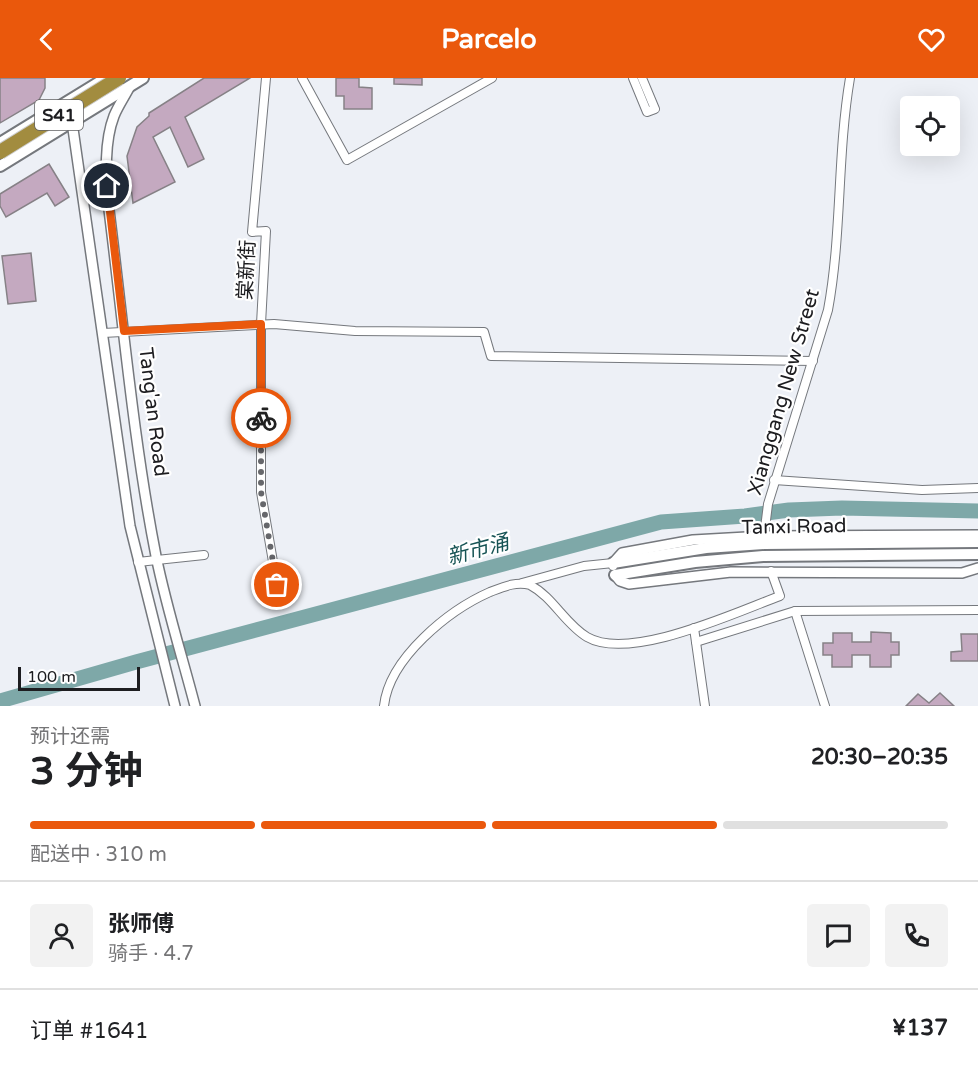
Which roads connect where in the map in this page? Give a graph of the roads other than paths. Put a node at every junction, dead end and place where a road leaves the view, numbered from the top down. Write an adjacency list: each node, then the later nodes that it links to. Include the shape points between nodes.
1 (106, 78): 10 (main road)
2 (143, 78): 9 (main road)
3 (266, 78): 15 (street, 棠新街, via 252,232 266,231)
4 (302, 78): 5 (street, via 347,160)
5 (492, 78)
6 (633, 78): 7 (street, via 647,112 655,109)
7 (642, 78)
8 (849, 78): 18 (street, Xianggang New Street, via 832,291)
9 (124, 82): 11 (main road); 13 (highway, S41, bridge); 16 (street, Tang'an Road, via 112,122 107,173)
10 (69, 100): 11 (street, Tang'an Road); 12 (main road)
11 (72, 121): 14 (main road); 17 (street, Tang'an Road)
12 (0, 143)
13 (0, 152)
14 (0, 166)
15 (261, 324): 16 (street); 18 (street, via 356,331 484,332 491,356); 33 (street, 棠新街, via 261,492)
16 (124, 331): 17 (street); 26 (street, Tang'an Road)
17 (103, 333): 27 (street, Tang'an Road, via 123,486)
18 (813, 361): 19 (street, Xianggang New Street)
19 (774, 480): 20 (street, via 922,490); 22 (street, Xianggang New Street)
20 (978, 489)
21 (978, 535): 22 (street)
22 (764, 536): 28 (street, via 693,540 622,554)
23 (978, 542): 28 (main road, Tanxi Road, via 764,544)
24 (978, 554): 31 (main road, Tanxi Road, via 763,555)
25 (204, 555): 26 (street)
26 (157, 559): 27 (street); 39 (street, Tang'an Road)
27 (138, 562): 38 (street, Tang'an Road)
28 (613, 562): 31 (street); 32 (street)
29 (978, 568): 30 (street, via 962,573)
30 (771, 571): 31 (street, via 628,584); 36 (street, via 780,596)
31 (615, 575)
32 (521, 583): 36 (street, via 534,587 595,641 636,643); 40 (street, via 485,594 436,625 402,664 388,689)
33 (277, 585)
34 (795, 610): 35 (street); 37 (street); 42 (street)
35 (978, 610)
36 (694, 628): 37 (street)
37 (696, 642): 41 (street)
38 (175, 706)
39 (195, 706)
40 (384, 706)
41 (705, 706)
42 (825, 706)

